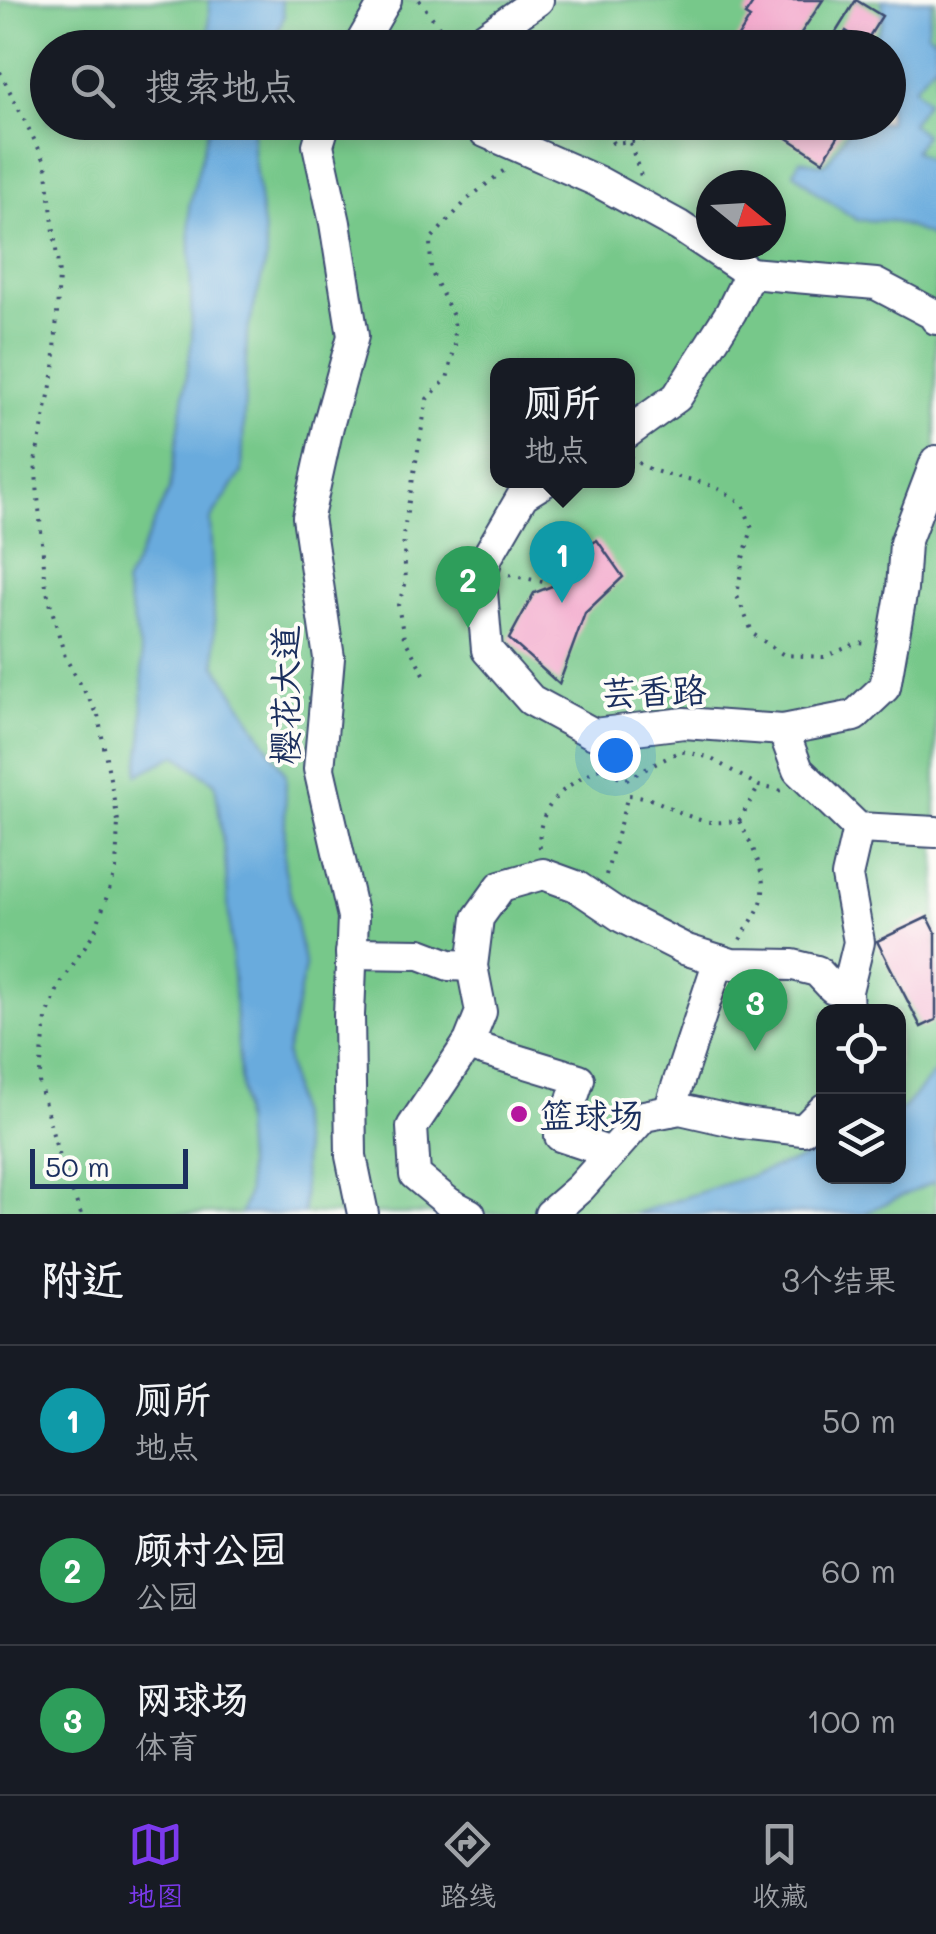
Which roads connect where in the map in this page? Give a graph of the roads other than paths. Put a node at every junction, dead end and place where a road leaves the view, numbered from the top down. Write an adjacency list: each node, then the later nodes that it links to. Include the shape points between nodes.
1 (386, 0): 3 (lane)
2 (538, 0): 4 (lane)
3 (368, 30)
4 (495, 30)
5 (320, 140): 15 (lane, 樱花大道, via 353,336 308,517 329,658 318,770 353,917)
6 (503, 140): 7 (lane, via 610,188)
7 (750, 273): 8 (lane, via 876,284); 9 (lane, via 677,397)
8 (936, 319)
9 (635, 427)
10 (936, 461): 12 (lane, 芸香路, via 905,543 886,687 854,716)
11 (534, 488): 12 (lane, 芸香路, via 524,494 487,557 481,580 487,650 531,700 594,734 684,723)
12 (782, 730): 13 (lane, via 798,770)
13 (858, 828): 14 (lane); 18 (lane, via 847,876 859,942)
14 (936, 832)
15 (352, 953): 17 (lane, via 420,954); 23 (lane, 樱花大道, via 351,1156)
16 (726, 962): 17 (lane, via 687,950 544,874 501,886 478,918); 18 (lane, via 817,971); 20 (lane)
17 (472, 966): 19 (lane, via 481,1012)
18 (848, 1001)
19 (467, 1045): 22 (lane, via 579,1079 560,1136); 24 (lane, via 412,1127 415,1176)
20 (669, 1111): 21 (lane, via 802,1130); 22 (lane, via 644,1116)
21 (816, 1117)
22 (611, 1153): 25 (lane)
23 (363, 1214)
24 (470, 1214)
25 (550, 1214)

